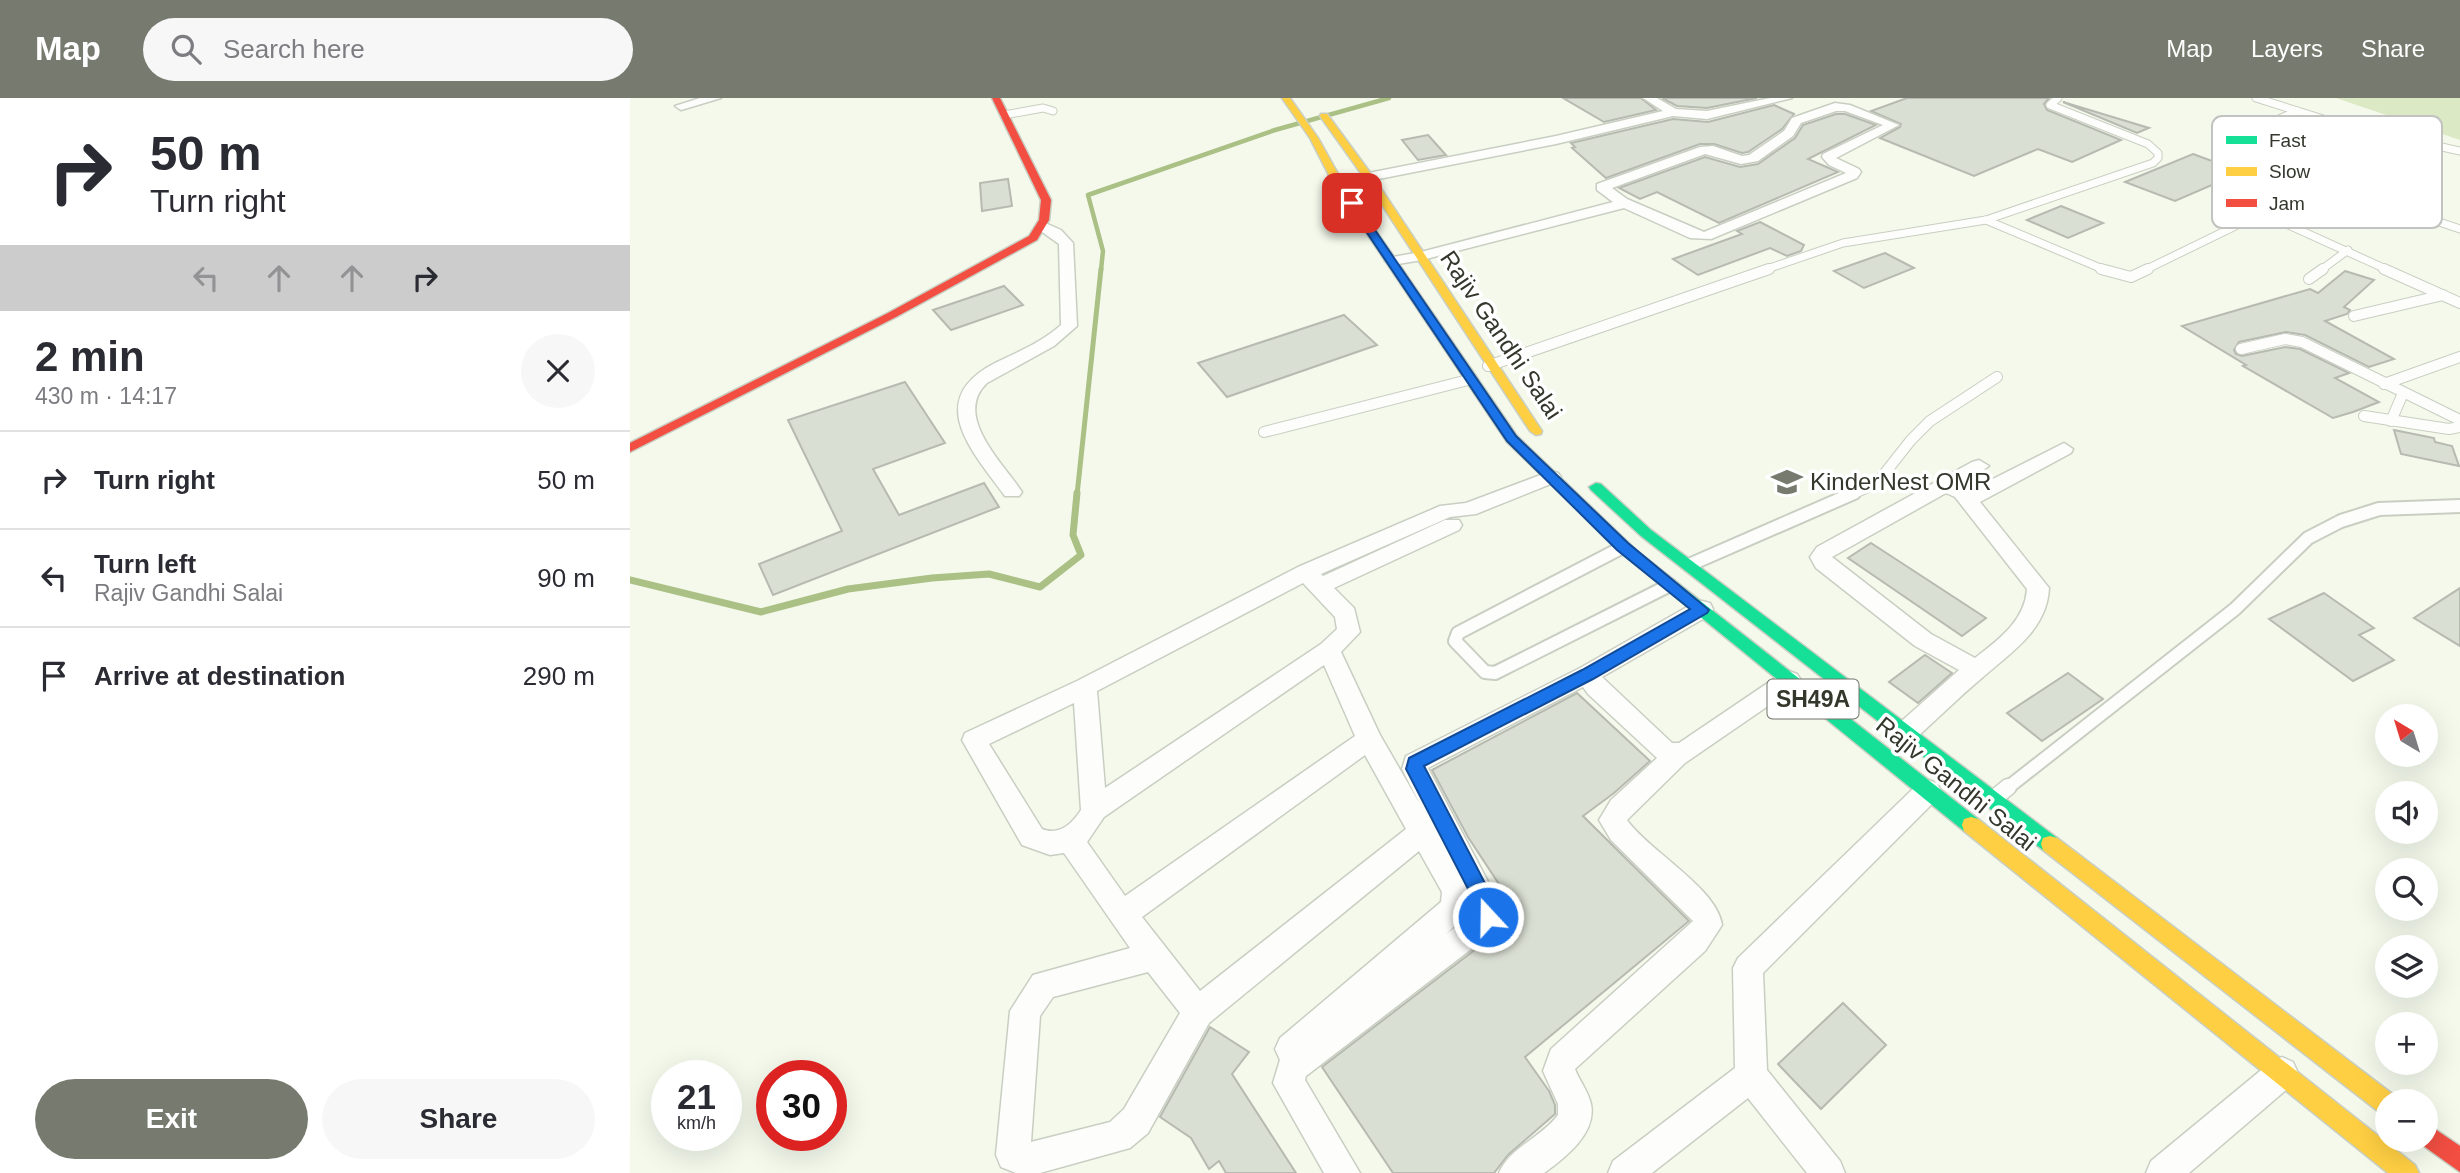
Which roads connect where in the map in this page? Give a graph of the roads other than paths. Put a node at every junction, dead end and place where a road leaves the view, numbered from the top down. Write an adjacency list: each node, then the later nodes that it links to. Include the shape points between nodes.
1 (715, 98): 8 (street)
2 (996, 98): 13 (main road)
3 (1286, 98): 19 (main road, Rajiv Gandhi Salai / SH49A)
4 (1649, 98): 12 (street)
5 (1786, 98): 12 (street, via 1716,115)
6 (2058, 98): 22 (lane, via 2050,105 2148,144 2158,158)
7 (2256, 98): 11 (lane)
8 (681, 106)
9 (1318, 107): 18 (main road, Rajiv Gandhi Salai)
10 (1053, 111): 13 (lane, via 1043,108)
11 (2297, 111): 14 (lane); 15 (lane)
12 (1673, 112): 18 (street)
13 (1004, 115): 24 (main road, via 1046,200)
14 (2286, 116)
15 (2317, 116)
16 (2442, 147): 17 (lane)
17 (2460, 151)
18 (1369, 178): 19 (street); 28 (main road, Rajiv Gandhi Salai)
19 (1338, 183): 30 (main road, Rajiv Gandhi Salai / SH49A)
20 (1597, 197): 28 (street)
21 (1623, 203): 21 (street, via 1706,236 1852,175 1852,170 1828,157 1893,125 1846,107 1832,107 1796,121 1789,133 1753,158 1741,160 1704,150 1603,186); 28 (street)
22 (1986, 220): 25 (lane, via 2104,271 2131,277); 37 (lane, via 1843,243)
23 (2442, 223): 27 (lane)
24 (1043, 226): 48 (main road, via 1033,238 990,263); 54 (street, via 1066,243 1069,326 1059,337 986,376 969,392 964,408 970,431)
25 (2231, 228)
26 (2297, 228): 29 (lane)
27 (2460, 229)
28 (1424, 244): 30 (street); 37 (main road, Rajiv Gandhi Salai)
29 (2348, 250): 31 (lane); 32 (lane)
30 (1392, 261): 38 (main road, Rajiv Gandhi Salai / SH49A)
31 (2309, 279)
32 (2443, 295): 33 (lane); 34 (lane)
33 (2460, 303)
34 (2354, 316)
35 (2241, 349): 40 (lane, via 2295,340)
36 (2460, 357): 40 (lane)
37 (1494, 364): 38 (lane); 47 (main road, Rajiv Gandhi Salai)
38 (1470, 375): 46 (lane); 51 (main road, Rajiv Gandhi Salai / SH49A, via 1512,439)
39 (1997, 377): 58 (lane, via 1911,440 1877,484)
40 (2384, 384): 41 (lane)
41 (2403, 393): 43 (lane); 44 (lane)
42 (2364, 416): 44 (lane)
43 (2460, 420)
44 (2392, 421): 45 (lane)
45 (2460, 427)
46 (1265, 432)
47 (1549, 445)
48 (630, 448)
49 (2064, 449): 55 (street)
50 (1979, 466): 53 (street)
51 (1551, 477): 57 (main road, Rajiv Gandhi Salai / SH49A); 59 (street, via 1469,509 1455,524)
52 (1588, 480): 58 (main road, Rajiv Gandhi Salai / SH49A)
53 (1945, 485): 55 (street); 63 (street, via 1821,557 1923,640)
54 (1012, 492)
55 (1968, 499): 63 (street, via 2032,578 2039,598 2025,625)
56 (2459, 508): 71 (lane, via 2379,509 2308,538 2235,609)
57 (1623, 547): 60 (main road, Rajiv Gandhi Salai / SH49A); 60 (lane, via 1458,633 1455,641 1485,672 1496,673)
58 (1688, 565): 67 (main road, Rajiv Gandhi Salai / SH49A)
59 (1313, 579): 62 (street, via 1346,614 1349,632); 66 (street)
60 (1670, 585): 61 (main road, Rajiv Gandhi Salai / SH49A)
61 (1702, 610): 64 (street); 65 (main road, Rajiv Gandhi Salai / SH49A)
62 (1329, 650): 68 (street); 72 (street)
63 (1976, 669): 67 (street)
64 (1588, 674): 69 (street, via 1596,688 1663,750); 84 (street, via 1415,763 1490,912 1482,924 1291,1071 1289,1083)
65 (1789, 680): 69 (street); 70 (main road, Rajiv Gandhi Salai / SH49A)
66 (1085, 687): 72 (street); 74 (street, via 974,740 1032,837 1050,845)
67 (1905, 733): 71 (main road, Rajiv Gandhi Salai / SH49A)
68 (1369, 739): 73 (street); 75 (street)
69 (1676, 755): 85 (street, via 1612,820 1700,909 1709,925 1562,1060 1559,1071 1576,1107 1573,1122 1566,1134)
70 (1928, 791): 71 (main road, Rajiv Gandhi Salai / SH49A); 80 (street, via 1748,968)
71 (1977, 809): 79 (main road, Rajiv Gandhi Salai / SH49A); 81 (main road, Rajiv Gandhi Salai / SH49A)
72 (1094, 810): 74 (street, via 1090,822)
73 (1422, 831): 77 (street); 78 (street, via 1455,890 1457,900 1451,911)
74 (1070, 839): 75 (street)
75 (1122, 915): 76 (street)
76 (1155, 957): 77 (street); 77 (street, via 1044,985 1034,995 1025,1011 1013,1155 1025,1160 1118,1136 1136,1121)
77 (1198, 1012)
78 (1291, 1049)
79 (2282, 1073): 88 (street); 89 (main road, Rajiv Gandhi Salai / SH49A)
80 (1751, 1076): 86 (street); 87 (street)
81 (2375, 1095)
82 (2438, 1143): 83 (main road)
83 (2460, 1160)
84 (1343, 1173)
85 (1516, 1173)
86 (1625, 1173)
87 (1828, 1173)
88 (2163, 1173)
89 (2407, 1173)

